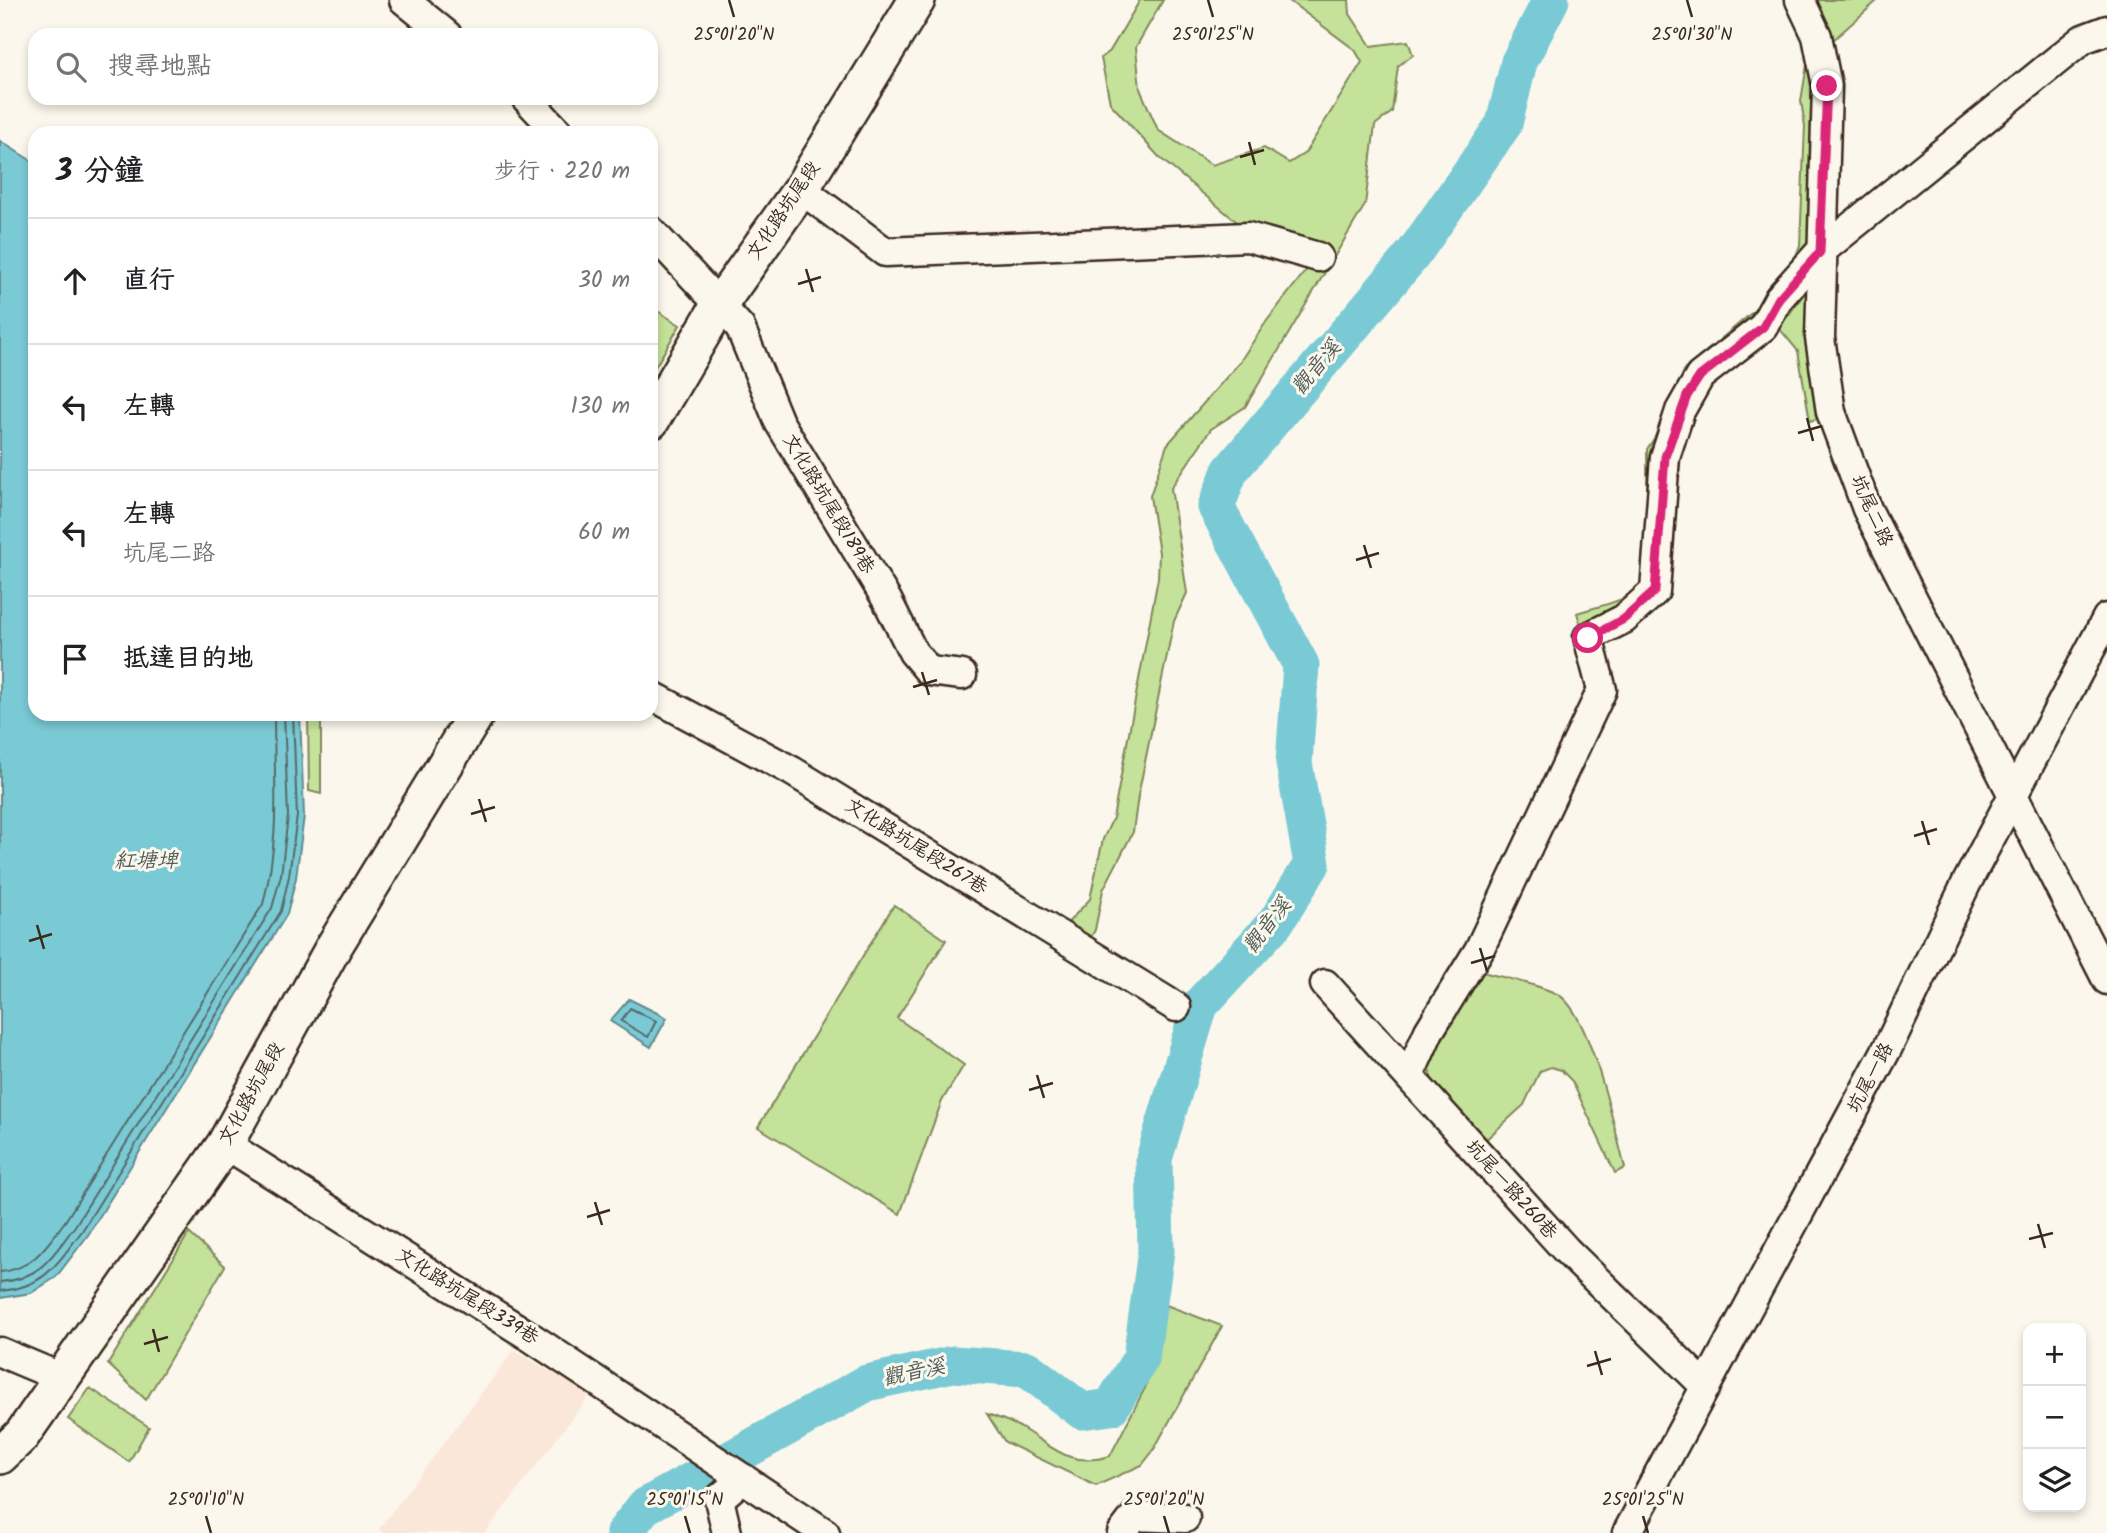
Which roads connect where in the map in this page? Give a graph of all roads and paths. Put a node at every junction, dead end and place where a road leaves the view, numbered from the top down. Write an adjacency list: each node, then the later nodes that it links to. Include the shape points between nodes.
1 (404, 0): 4 (street)
2 (917, 0): 8 (main road, 文化路坑尾段)
3 (1800, 0): 10 (street, 坑尾二路, via 1818,36 1827,86)
4 (438, 28)
5 (2107, 30): 10 (street, via 2083,39)
6 (533, 105): 7 (street)
7 (552, 126)
8 (801, 189): 11 (street, via 885,252 1248,237); 12 (main road, 文化路坑尾段)
9 (658, 238): 12 (street, 文化路坑尾段189巷)
10 (1820, 252): 18 (street, 坑尾二路, via 1820,338 1832,412 1867,509); 22 (street, via 1779,298 1763,327 1700,376 1687,396 1665,457 1655,591 1624,619 1588,638 1602,690 1479,950 1429,1031)
11 (1318, 257)
12 (720, 304): 13 (main road, 文化路坑尾段); 15 (street, 文化路坑尾段189巷, via 740,327 779,422 887,600 913,652 929,671)
13 (658, 409)
14 (2107, 618): 18 (street, 坑尾一路)
15 (962, 675)
16 (658, 699): 21 (street, 文化路坑尾段267巷, via 792,771)
17 (472, 721): 23 (main road, 文化路坑尾段, via 333,948)
18 (2013, 793): 19 (street, 坑尾二路); 26 (street, 坑尾一路, via 1888,1047)
19 (2107, 980)
20 (1325, 984): 22 (street, 坑尾一路260巷)
21 (1176, 1007)
22 (1409, 1076): 26 (street, 坑尾一路260巷, via 1566,1250)
23 (225, 1144): 25 (main road, 文化路坑尾段); 28 (street, 文化路坑尾段339巷, via 526,1334)
24 (0, 1352): 25 (street)
25 (62, 1378): 27 (main road, 文化路坑尾段, via 22,1436)
26 (1706, 1387): 33 (street, 坑尾一路)
27 (0, 1456)
28 (740, 1477): 30 (street, via 719,1499); 31 (street, 文化路坑尾段339巷)
29 (1185, 1518): 32 (street, via 1135,1516)
30 (727, 1533)
31 (825, 1533)
32 (1122, 1533)
33 (1627, 1533)

